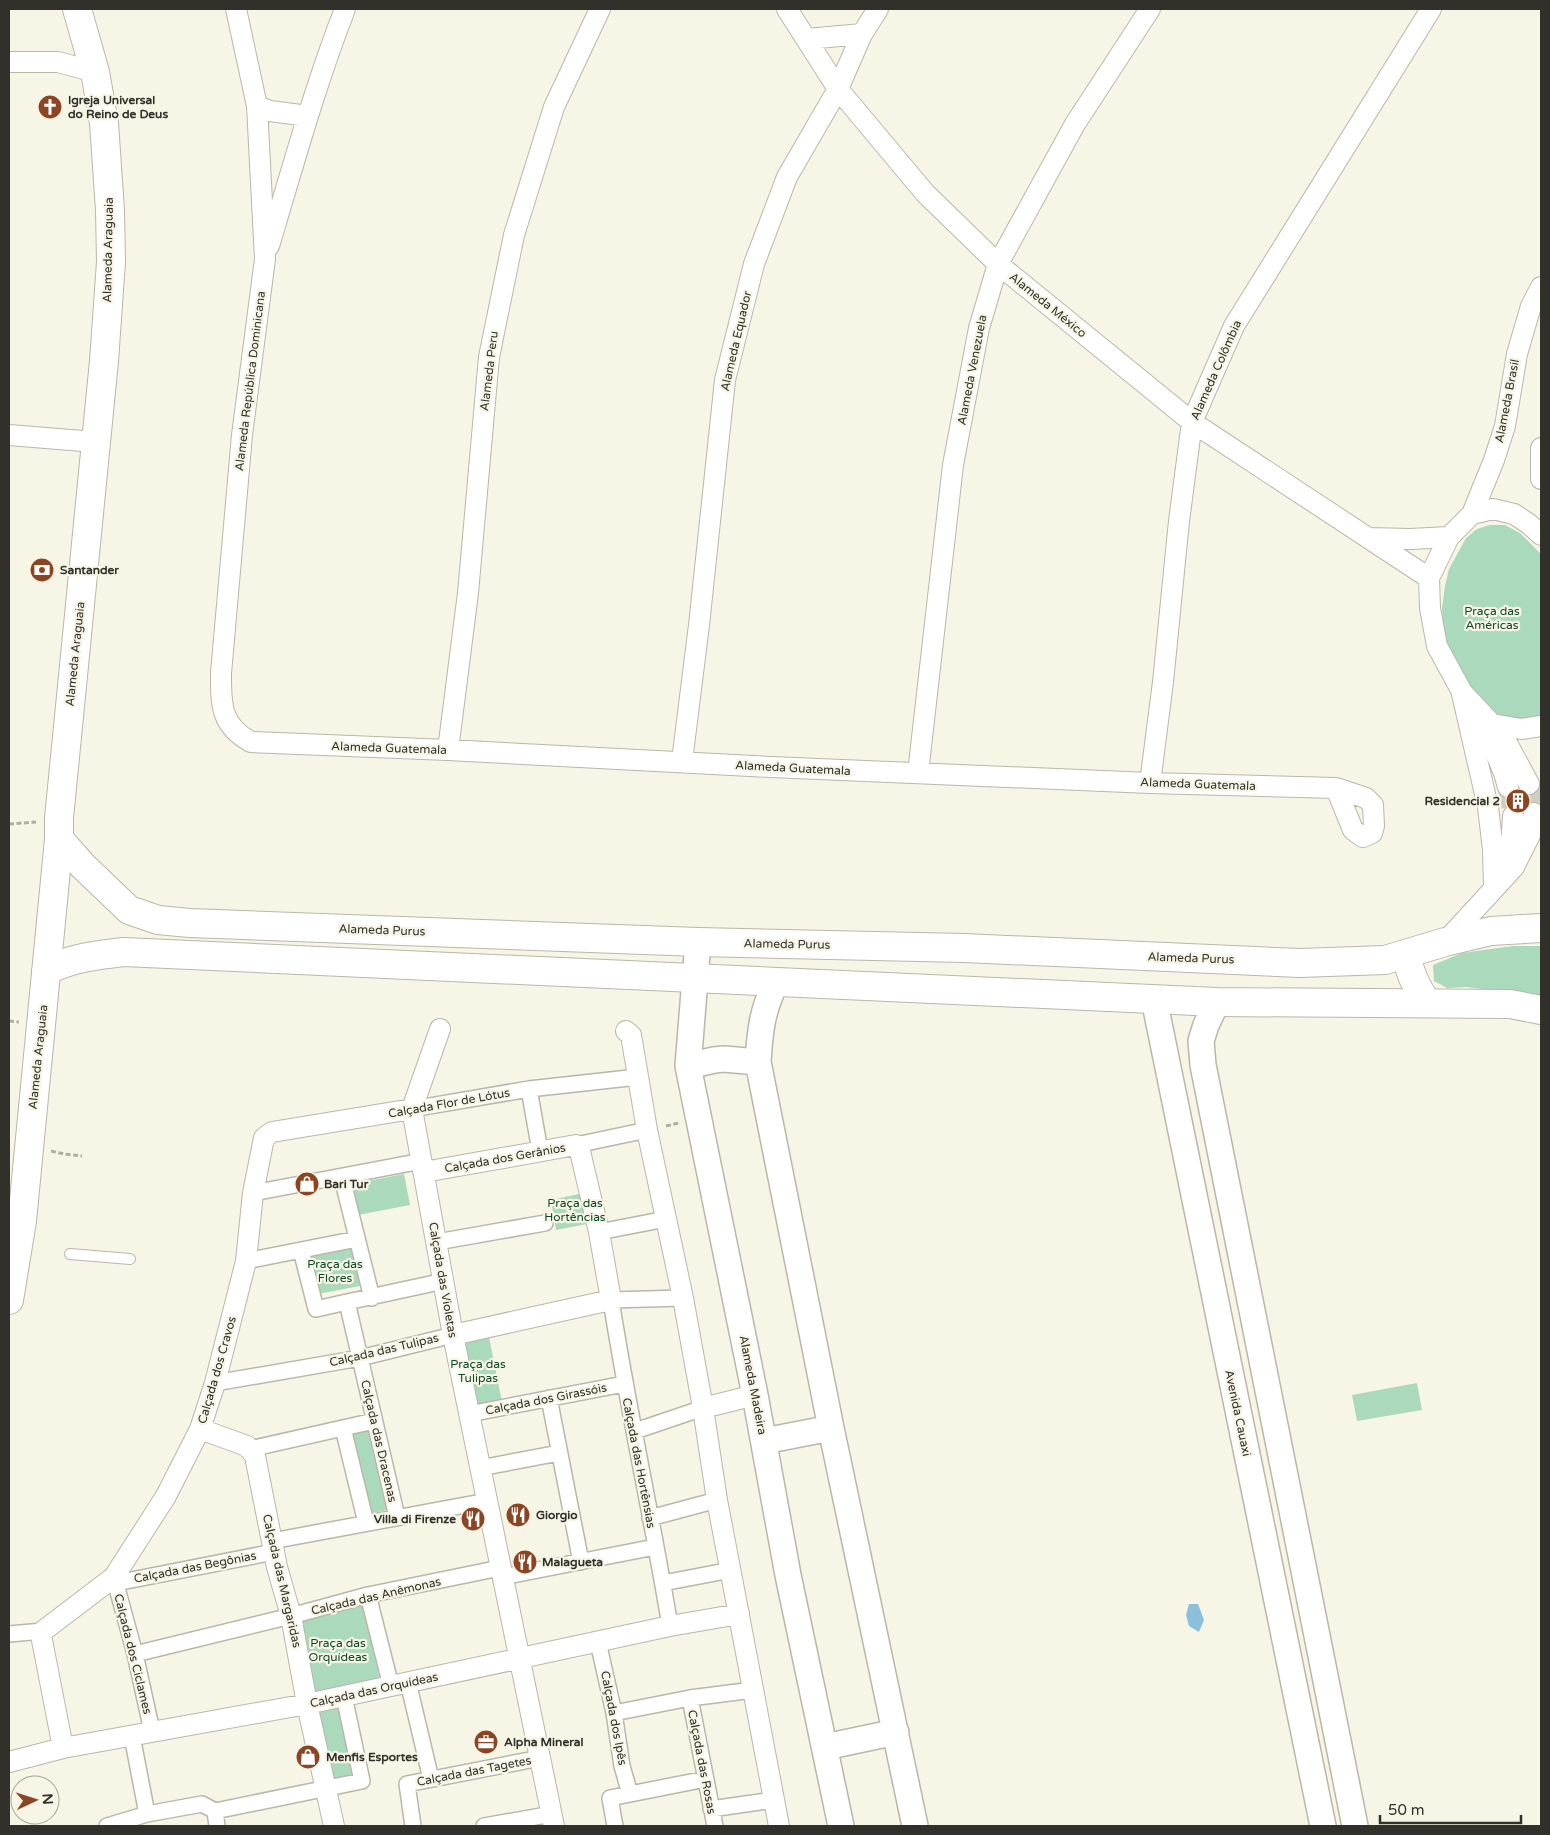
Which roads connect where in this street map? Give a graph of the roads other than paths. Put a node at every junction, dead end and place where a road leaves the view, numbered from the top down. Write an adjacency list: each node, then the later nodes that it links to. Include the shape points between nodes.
1 (77, 9): 12 (main road, Alameda Araguaia)
2 (236, 9): 14 (street, Alameda República Dominicana)
3 (346, 9): 15 (street)
4 (600, 9): 34 (street, Alameda Peru, via 554,107 514,235 488,357 468,593)
5 (787, 9): 10 (street, Alameda México)
6 (878, 9): 9 (street, Alameda Equador)
7 (1150, 9): 17 (street, Alameda Venezuela, via 1075,124)
8 (1431, 9): 19 (street, Alameda Colômbia, via 1234,326)
9 (862, 34): 10 (street); 13 (street, Alameda Equador)
10 (807, 39): 13 (street, Alameda México)
11 (9, 62): 12 (street, via 58,62)
12 (95, 72): 21 (main road, Alameda Araguaia, via 104,124 111,262)
13 (838, 77): 17 (street, Alameda México, via 925,193); 35 (street, Alameda Equador, via 787,177 754,264 726,380)
14 (257, 106): 15 (street); 16 (street, Alameda República Dominicana)
15 (308, 116): 16 (street)
16 (265, 259): 33 (street, Alameda República Dominicana, via 242,434 221,703 228,721 239,735)
17 (998, 264): 19 (street, Alameda México); 36 (street, Alameda Venezuela, via 979,328 953,465)
18 (1541, 287): 24 (street, Alameda Brasil, via 1517,354 1505,426)
19 (1192, 422): 27 (street, Alameda México); 37 (street, Alameda Colômbia)
20 (9, 435): 21 (street)
21 (96, 442): 44 (main road, Alameda Araguaia)
22 (1541, 448): 23 (street)
23 (1541, 479)
24 (1472, 514): 25 (street, via 1493,509 1514,514); 26 (street)
25 (1541, 535)
26 (1449, 536): 27 (street); 28 (street)
27 (1368, 538): 28 (street, Alameda México)
28 (1429, 578): 29 (street, via 1430,608 1437,646)
29 (1462, 692): 30 (street); 46 (street, via 1488,807)
30 (1477, 709): 31 (street); 39 (street)
31 (1492, 724): 32 (street, via 1521,729); 38 (street)
32 (1541, 726)
33 (251, 742): 34 (street, Alameda Guatemala)
34 (448, 750): 35 (street, Alameda Guatemala)
35 (682, 761): 36 (street, Alameda Guatemala)
36 (918, 773): 37 (street, Alameda Guatemala)
37 (1150, 783): 40 (street, Alameda Guatemala)
38 (1529, 784)
39 (1508, 787)
40 (1336, 788)
41 (1534, 813): 43 (street)
42 (1513, 816): 45 (street)
43 (1535, 833): 45 (street)
44 (59, 839): 47 (main road, Alameda Purus, via 82,866); 53 (main road, Alameda Araguaia)
45 (1509, 872): 46 (street)
46 (1494, 886): 50 (street)
47 (129, 910): 49 (main road, Alameda Purus, via 158,920 190,923); 51 (main road)
48 (1541, 928): 50 (main road, Alameda Purus, via 1491,931)
49 (698, 942): 52 (main road, Alameda Purus, via 964,948 1300,963 1385,960); 54 (street, Alameda Madeira)
50 (1446, 942): 52 (main road, Alameda Purus)
51 (124, 952): 53 (main road, via 87,956); 54 (main road)
52 (1406, 954): 58 (main road, via 1414,984)
53 (46, 971): 88 (main road, Alameda Araguaia, via 22,1221)
54 (695, 978): 55 (main road); 63 (street, Alameda Madeira)
55 (776, 982): 56 (main road); 62 (street, via 761,1024)
56 (1154, 999): 57 (main road); 66 (street, Avenida Cauaxi)
57 (1217, 1002): 58 (main road); 65 (street, via 1201,1041)
58 (1427, 1003): 59 (main road, via 1510,1004)
59 (1541, 1010)
60 (440, 1029): 68 (street)
61 (626, 1031): 64 (street, via 631,1035)
62 (758, 1062): 63 (street, via 724,1059); 104 (street)
63 (688, 1066): 98 (street, Alameda Madeira)
64 (638, 1077): 67 (street, Calçada Flor de Lótus); 69 (street)
65 (1206, 1082): 66 (street, via 1189,1078); 91 (street)
66 (1173, 1086): 92 (street, Avenida Cauaxi)
67 (529, 1089): 68 (street, Calçada Flor de Lótus); 72 (street)
68 (412, 1109): 70 (street, Calçada Flor de Lótus, via 272,1132); 73 (street, Calçada das Violetas)
69 (647, 1130): 71 (street); 76 (street)
70 (264, 1138): 75 (street, Calçada dos Cravos)
71 (576, 1145): 72 (street, Calçada dos Gerânios); 78 (street, Calçada dos Gerânios, via 581,1149)
72 (540, 1151): 73 (street, Calçada dos Gerânios)
73 (423, 1167): 74 (street, Calçada dos Gerânios); 80 (street, Calçada das Violetas)
74 (342, 1178): 75 (street, Calçada dos Gerânios); 79 (street)
75 (252, 1194): 84 (street, Calçada dos Cravos)
76 (666, 1218): 78 (street); 87 (street)
77 (545, 1223): 80 (street)
78 (599, 1232): 89 (street, Calçada dos Gerânios)
79 (357, 1239): 81 (street); 86 (street)
80 (437, 1242): 85 (street, Calçada das Violetas)
81 (301, 1250): 84 (street); 90 (street, via 316,1309)
82 (70, 1254): 83 (lane)
83 (130, 1259)
84 (246, 1261): 96 (street, Calçada dos Cravos)
85 (444, 1281): 86 (street); 93 (street, Calçada das Violetas)
86 (372, 1298): 90 (street)
87 (683, 1298): 89 (street); 100 (street)
88 (9, 1300)
89 (611, 1300): 93 (street, Calçada das Tulipas); 97 (street, Calçada das Hortênsias)
90 (347, 1302): 95 (street, Calçada das Dracenas)
91 (1252, 1314): 92 (street, via 1235,1319); 94 (street)
92 (1221, 1330): 94 (street); 134 (street, Avenida Cauaxi)
93 (453, 1335): 95 (street, Calçada das Tulipas); 101 (street, Calçada das Violetas)
94 (1257, 1340): 132 (street)
95 (360, 1358): 96 (street, Calçada das Tulipas); 102 (street, Calçada das Dracenas)
96 (215, 1383): 105 (street, Calçada dos Cravos)
97 (624, 1384): 99 (street, Calçada dos Girassóis); 106 (street, Calçada das Hortênsias)
98 (756, 1395): 100 (street); 107 (street, Alameda Madeira)
99 (548, 1398): 101 (street, Calçada dos Girassóis); 109 (street)
100 (703, 1408): 106 (street); 111 (street)
101 (468, 1414): 110 (street, Calçada das Violetas)
102 (374, 1421): 103 (street); 113 (street, Calçada das Dracenas)
103 (342, 1428): 108 (street); 115 (street)
104 (831, 1428): 107 (street); 141 (street)
105 (200, 1429): 108 (street); 121 (street, Calçada dos Cravos, via 166,1496)
106 (635, 1431): 114 (street, Calçada das Hortênsias)
107 (764, 1441): 143 (street, Alameda Madeira)
108 (250, 1449): 116 (street, Calçada das Margaridas, via 256,1459)
109 (559, 1453): 110 (street); 118 (street)
110 (480, 1468): 112 (street, Calçada das Violetas)
111 (716, 1500): 114 (street); 119 (street)
112 (486, 1501): 113 (street, Calçada das Begônias); 120 (street, Calçada das Violetas)
113 (397, 1517): 115 (street, Calçada das Begônias)
114 (650, 1518): 117 (street, Calçada das Hortênsias)
115 (366, 1523): 116 (street, Calçada das Begônias)
116 (274, 1547): 121 (street, Calçada das Begônias); 125 (street, Calçada das Margaridas)
117 (655, 1547): 118 (street, Calçada das Anêmonas); 122 (street, Calçada das Hortênsias)
118 (581, 1562): 120 (street, Calçada das Anêmonas)
119 (731, 1570): 122 (street); 124 (street)
120 (501, 1573): 123 (street, Calçada das Anêmonas); 131 (street, Calçada das Violetas)
121 (115, 1580): 127 (street, Calçada dos Cravos); 130 (street, Calçada dos Ciclames)
122 (662, 1583): 126 (street, Calçada das Hortênsias)
123 (368, 1595): 125 (street, Calçada das Anêmonas); 133 (street)
124 (740, 1614): 126 (street, Calçada das Orquídeas); 135 (street)
125 (292, 1616): 130 (street, Calçada das Anêmonas); 138 (street, Calçada das Margaridas)
126 (670, 1626): 129 (street, Calçada das Orquídeas)
127 (43, 1631): 128 (street); 144 (street)
128 (9, 1634)
129 (598, 1642): 131 (street, Calçada das Orquídeas); 139 (street, Calçada dos Ipês)
130 (135, 1654): 140 (street, Calçada dos Ciclames)
131 (519, 1659): 133 (street, Calçada das Orquídeas); 145 (street, Calçada das Violetas)
132 (1327, 1683): 134 (street, via 1316,1689); 167 (street)
133 (400, 1684): 136 (street, Calçada das Orquídeas); 147 (street)
134 (1295, 1689): 166 (street, Avenida Cauaxi)
135 (753, 1690): 137 (street); 151 (street)
136 (344, 1696): 138 (street, Calçada das Orquídeas); 149 (street, via 362,1781)
137 (690, 1698): 139 (street); 148 (street, Calçada das Rosas)
138 (307, 1704): 140 (street, Calçada das Orquídeas); 149 (street, Calçada das Margaridas)
139 (614, 1712): 150 (street, Calçada dos Ipês)
140 (152, 1731): 142 (street, Calçada das Orquídeas)
141 (896, 1732): 143 (street); 165 (street)
142 (132, 1736): 144 (street, Calçada das Orquídeas); 154 (street)
143 (824, 1747): 164 (street, Alameda Madeira)
144 (63, 1748): 146 (street, Calçada das Orquídeas)
145 (540, 1758): 147 (street, Calçada das Tagetes); 155 (street, Calçada das Violetas)
146 (9, 1762)
147 (431, 1779): 159 (street, Calçada das Tagetes, via 407,1784)
148 (706, 1779): 150 (street); 152 (street, Calçada das Rosas)
149 (325, 1788): 153 (street); 158 (street, Calçada das Margaridas)
150 (630, 1794): 161 (street, via 610,1798)
151 (774, 1800): 152 (street); 163 (street)
152 (711, 1809): 162 (street, Calçada das Rosas)
153 (215, 1810): 154 (street, via 202,1804); 157 (street)
154 (147, 1814): 156 (street)
155 (553, 1820): 160 (street)
156 (107, 1826)
157 (217, 1826)
158 (334, 1826)
159 (413, 1826)
160 (484, 1826)
161 (615, 1826)
162 (715, 1826)
163 (779, 1826)
164 (841, 1826)
165 (915, 1826)
166 (1323, 1826)
167 (1355, 1826)

